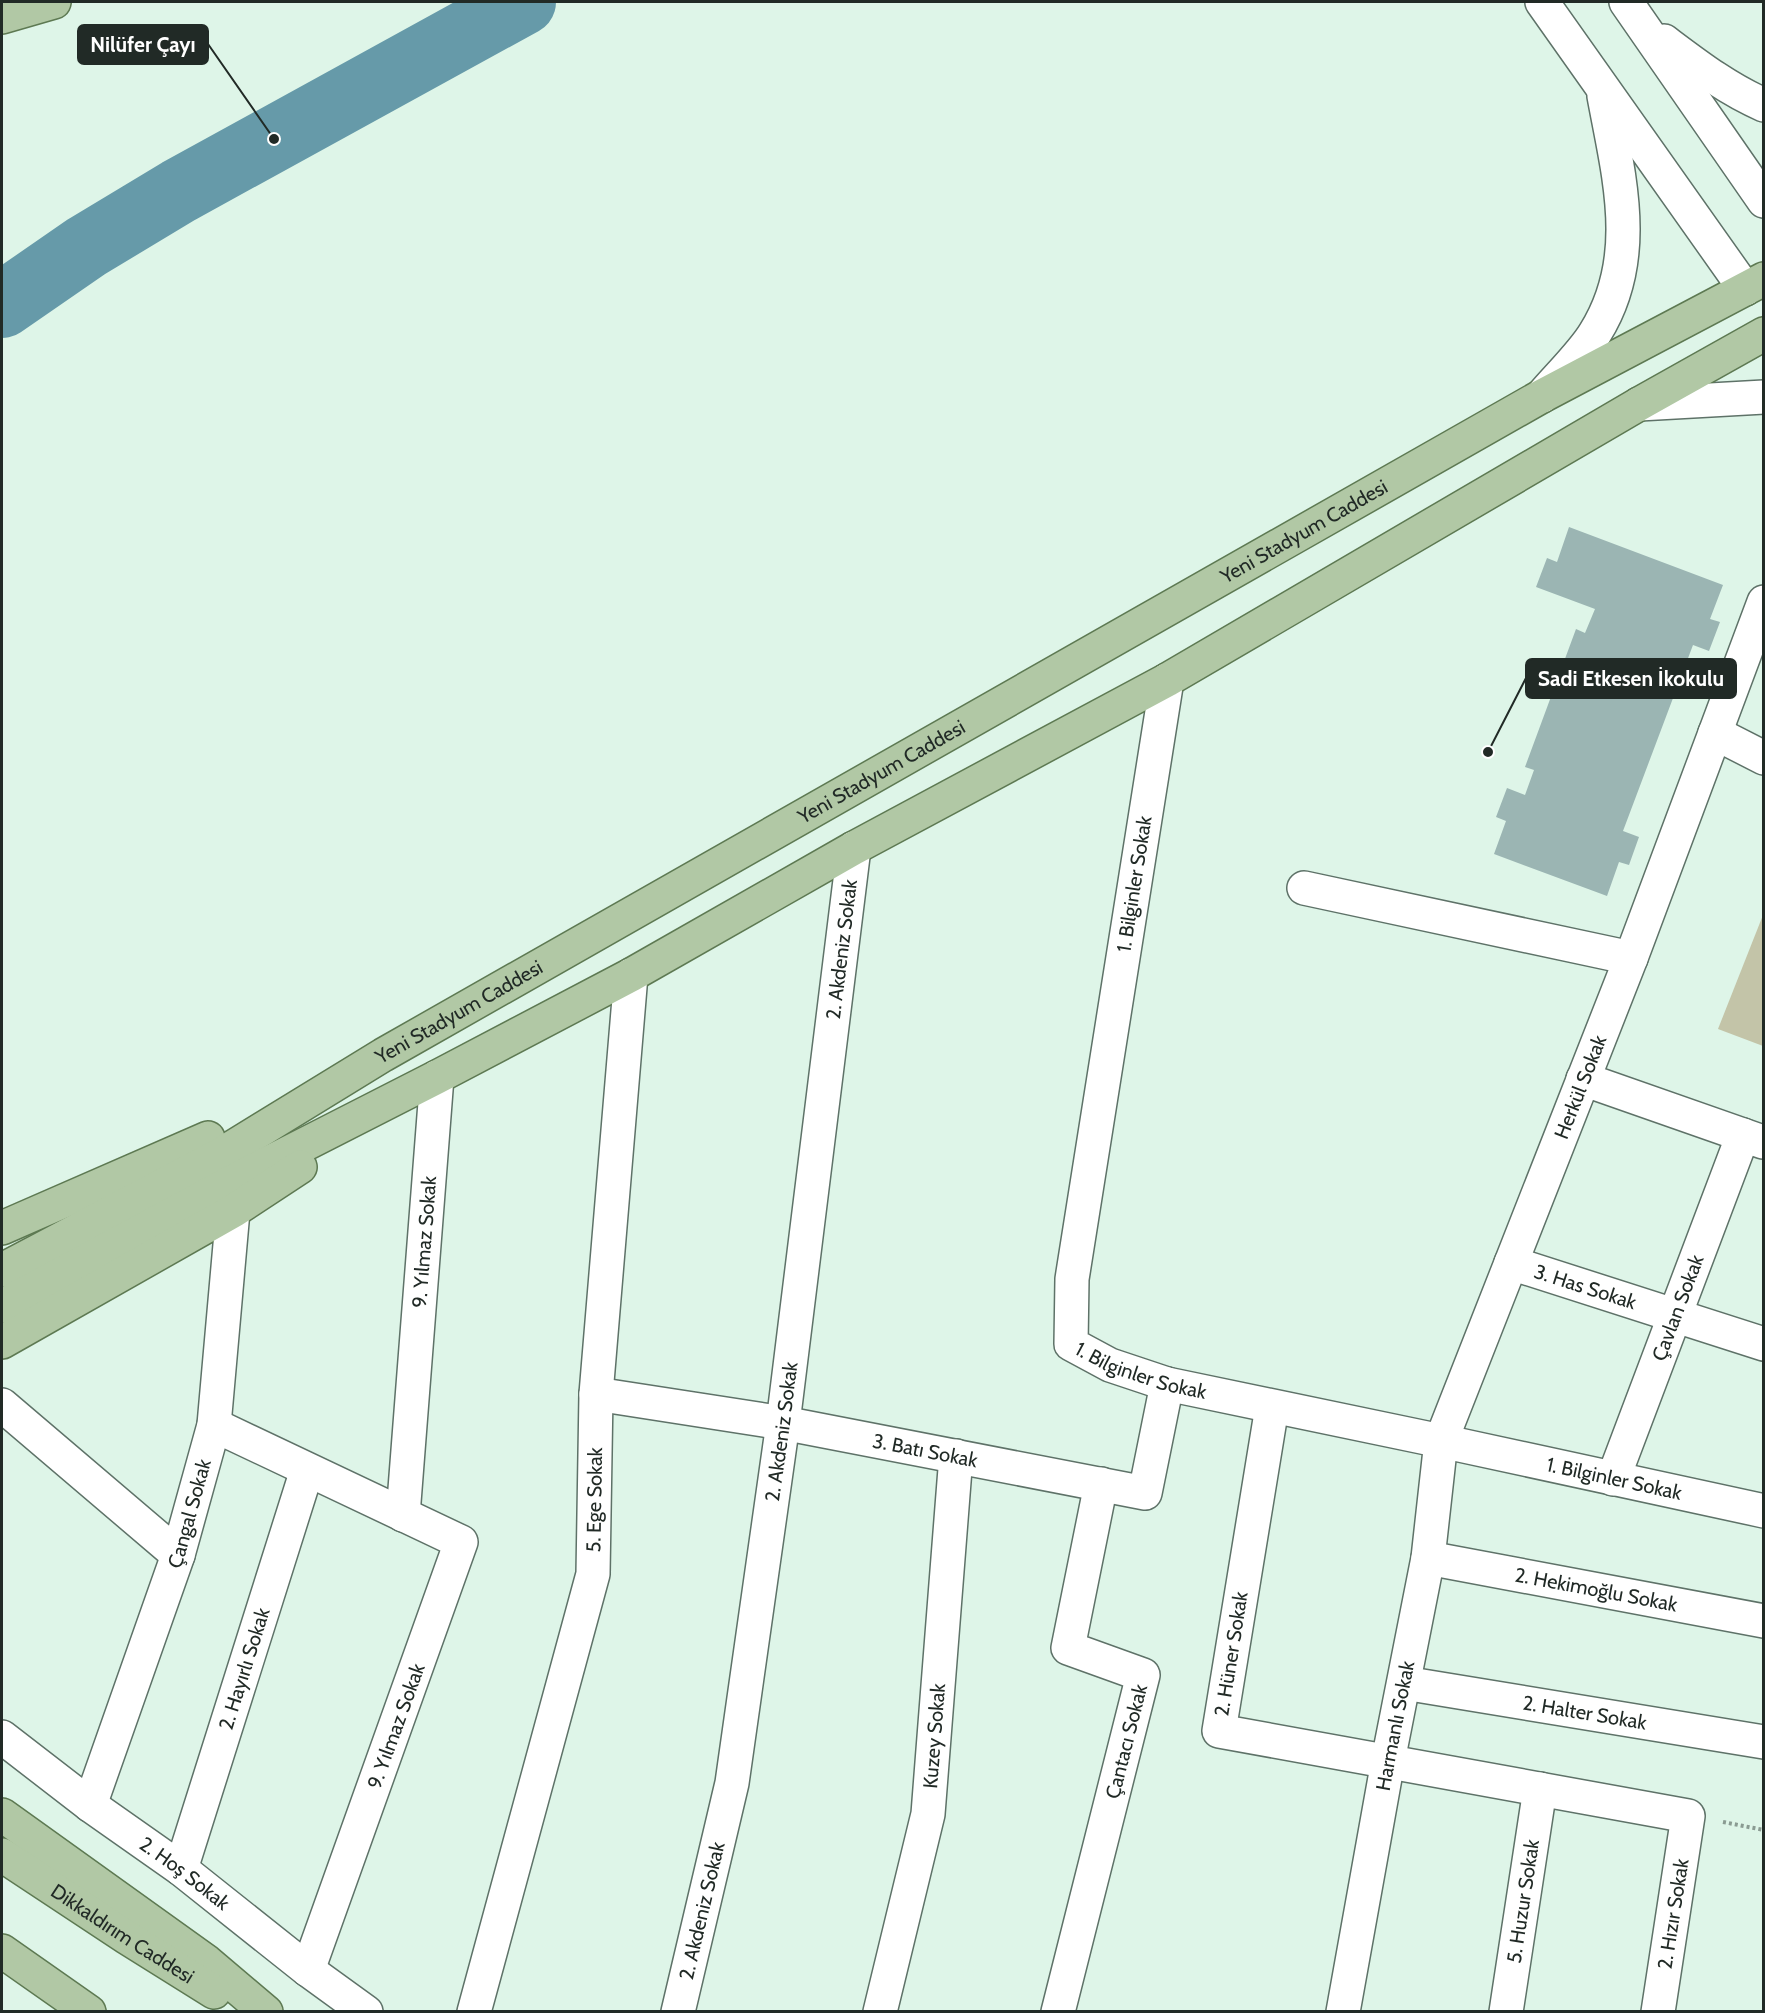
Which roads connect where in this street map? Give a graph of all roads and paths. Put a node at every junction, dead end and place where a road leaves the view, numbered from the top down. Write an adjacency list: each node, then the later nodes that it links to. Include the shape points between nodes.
1 (54, 2): 4 (main road)
2 (1542, 2): 5 (street)
3 (1634, 13): 6 (street, via 1702,70); 7 (street)
4 (2, 17)
5 (1602, 86): 8 (street); 11 (street, via 1622,194 1623,246 1618,285 1595,333)
6 (1764, 105)
7 (1764, 201)
8 (1754, 284): 9 (main road); 11 (main road, Yeni Stadyum Caddesi)
9 (1764, 316)
10 (1764, 334): 13 (main road)
11 (1542, 396): 22 (main road, Yeni Stadyum Caddesi)
12 (1764, 397): 13 (street)
13 (1639, 404): 15 (main road)
14 (1764, 602): 16 (street, Herkül Sokak)
15 (1167, 680): 18 (main road); 34 (street, 1. Bilginler Sokak, via 1072,1279 1071,1344 1110,1365)
16 (1715, 733): 17 (street); 20 (street, Herkül Sokak)
17 (1764, 758)
18 (855, 848): 21 (main road); 38 (street, 2. Akdeniz Sokak)
19 (1304, 888): 20 (street)
20 (1631, 958): 24 (street, Herkül Sokak)
21 (631, 975): 23 (main road); 35 (street, 5. Ege Sokak)
22 (383, 1055): 27 (main road, via 218,1134); 29 (main road, Yeni Stadyum Caddesi, via 220,1155)
23 (437, 1077): 26 (main road); 30 (main road); 46 (street, 9. Yılmaz Sokak)
24 (1583, 1079): 25 (street); 28 (street, Herkül Sokak)
25 (1754, 1139): 31 (street, Çavlan Sokak)
26 (233, 1211): 32 (main road); 39 (street, Çangal Sokak)
27 (2, 1228)
28 (1511, 1263): 31 (street, 3. Has Sokak); 40 (street, Herkül Sokak)
29 (2, 1270)
30 (2, 1306)
31 (1675, 1316): 33 (street, 3. Has Sokak); 43 (street, Çavlan Sokak)
32 (2, 1342)
33 (1764, 1344)
34 (1167, 1384): 37 (street, 1. Bilginler Sokak); 44 (street, 3. Batı Sokak, via 1145,1493)
35 (596, 1394): 38 (street, 3. Batı Sokak); 67 (street, 5. Ege Sokak, via 593,1574)
36 (2, 1405): 47 (street)
37 (1272, 1407): 40 (street, 1. Bilginler Sokak); 53 (street, 2. Hüner Sokak, via 1219,1731)
38 (783, 1423): 41 (street, 3. Batı Sokak); 68 (street, 2. Akdeniz Sokak, via 732,1783)
39 (214, 1425): 42 (street, 9. Yılmaz Sokak); 47 (street, Çangal Sokak)
40 (1441, 1441): 43 (street, 1. Bilginler Sokak); 48 (street, Harmanlı Sokak)
41 (956, 1456): 44 (street, 3. Batı Sokak); 69 (street, Kuzey Sokak, via 927,1814)
42 (308, 1470): 46 (street, 9. Yılmaz Sokak); 60 (street, 2. Hayırlı Sokak)
43 (1613, 1479): 45 (street, 1. Bilginler Sokak)
44 (1101, 1484): 70 (street, Çantacı Sokak, via 1068,1648 1143,1675)
45 (1764, 1511)
46 (403, 1515): 62 (street, 9. Yılmaz Sokak, via 461,1542)
47 (178, 1555): 55 (street, Çangal Sokak)
48 (1428, 1558): 49 (street, 2. Hekimoğlu Sokak); 50 (street, Harmanlı Sokak)
49 (1764, 1621)
50 (1404, 1683): 52 (street, 2. Halter Sokak); 53 (street, Harmanlı Sokak)
51 (2, 1737): 55 (street, 2. Hoş Sokak)
52 (1764, 1742)
53 (1388, 1761): 54 (street); 71 (street, Harmanlı Sokak)
54 (1540, 1789): 57 (street); 72 (street, 5. Huzur Sokak)
55 (90, 1804): 60 (street, 2. Hoş Sokak)
56 (2, 1815): 65 (main road, via 207,1962)
57 (1688, 1816): 58 (path); 73 (street, 2. Hızır Sokak)
58 (1764, 1830)
59 (2, 1855): 64 (main road, Dikkaldırım Caddesi)
60 (181, 1869): 62 (street, 2. Hoş Sokak)
61 (2, 1951): 63 (main road)
62 (308, 1970): 66 (street, 2. Hoş Sokak)
63 (89, 2012)
64 (246, 2012)
65 (266, 2012)
66 (366, 2012)
67 (474, 2012)
68 (678, 2012)
69 (880, 2012)
70 (1058, 2012)
71 (1343, 2012)
72 (1506, 2012)
73 (1658, 2012)

